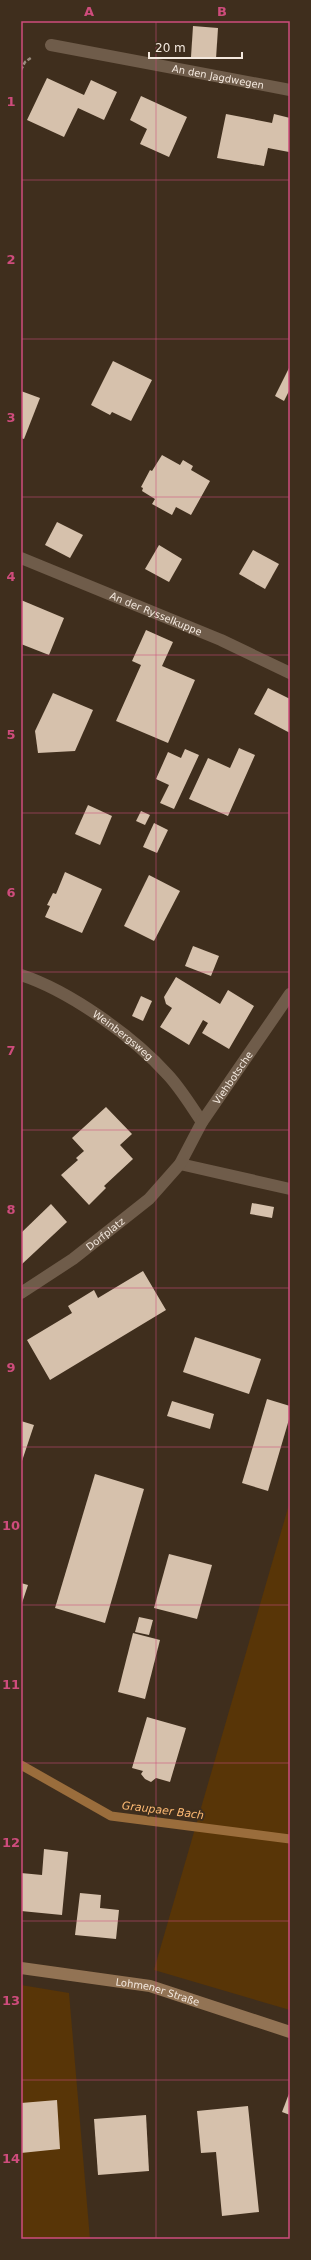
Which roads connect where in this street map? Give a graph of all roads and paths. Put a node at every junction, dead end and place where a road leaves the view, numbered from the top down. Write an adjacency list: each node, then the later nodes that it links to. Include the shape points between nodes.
1 (51, 45): 2 (street, An den Jagdwegen)
2 (290, 90)
3 (21, 558): 4 (street, An der Rysselkuppe, via 221,640)
4 (290, 673)
5 (21, 975): 7 (street, Weinbergsweg, via 42,982 118,1030 168,1075)
6 (290, 994): 7 (street, Viehbotsche)
7 (202, 1122): 8 (street, Viehbotsche)
8 (180, 1164): 9 (street); 10 (street, Dorfplatz, via 149,1199 72,1259)
9 (290, 1189)
10 (21, 1293)
11 (21, 1968): 12 (main road, Lohmener Straße, via 150,1986)
12 (290, 2032)

